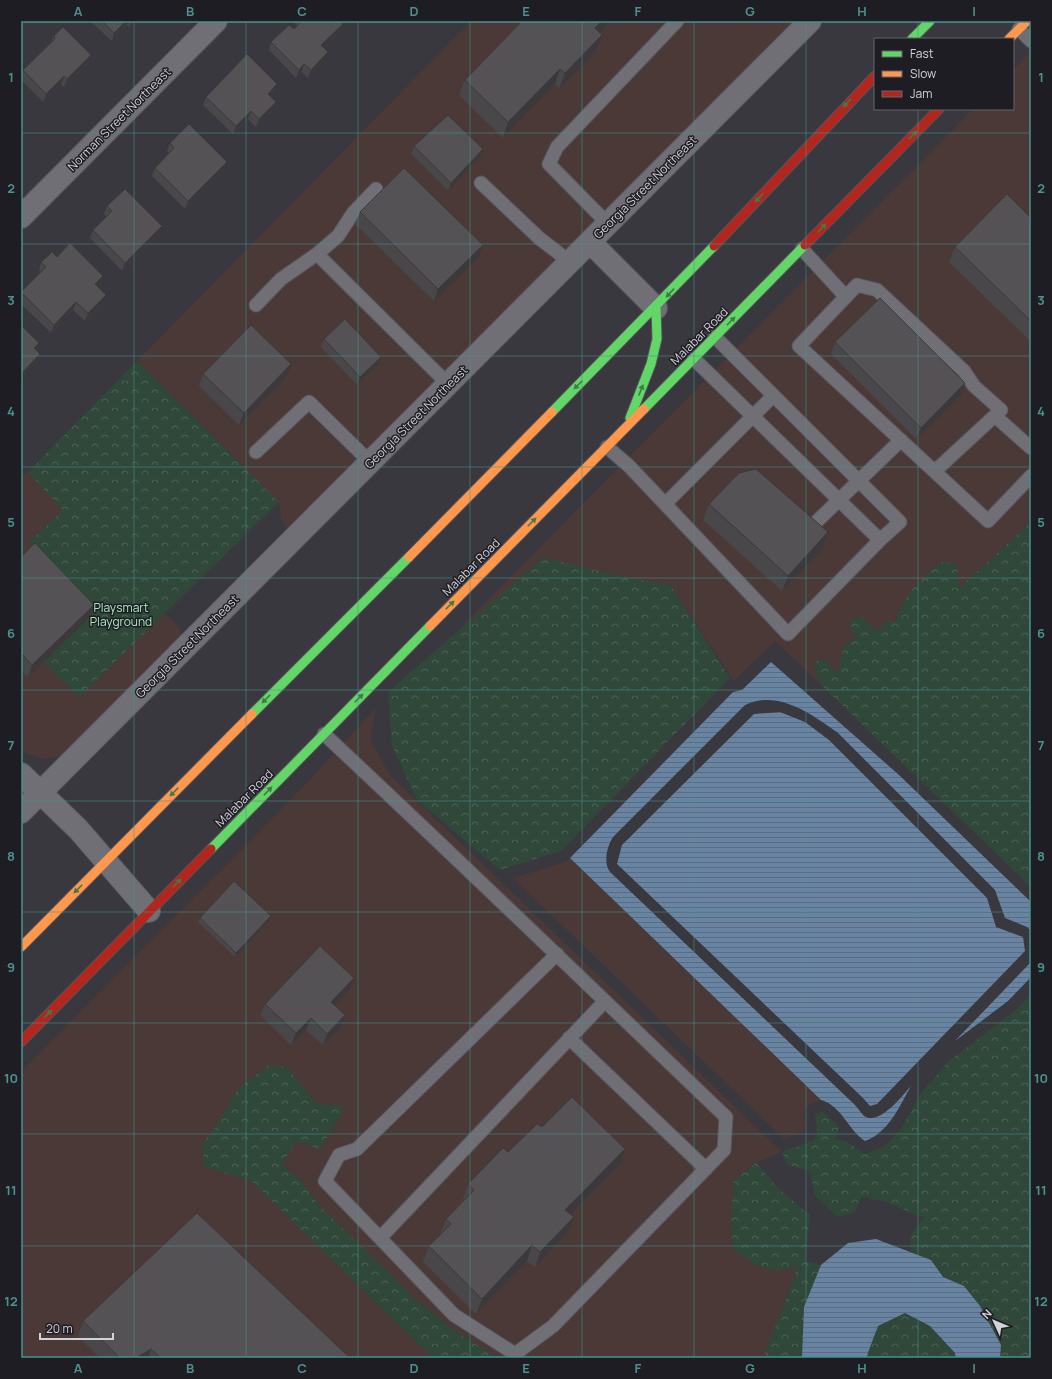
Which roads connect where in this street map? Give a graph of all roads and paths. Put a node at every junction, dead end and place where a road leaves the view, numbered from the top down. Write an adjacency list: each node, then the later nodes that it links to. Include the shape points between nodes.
1 (216, 21): 13 (street, Norman Street Northeast)
2 (677, 21): 14 (lane, via 557,146 549,164)
3 (810, 21): 14 (street, Georgia Street Northeast)
4 (930, 21): 6 (main road)
5 (1023, 25): 7 (main road); 8 (lane)
6 (913, 38)
7 (1010, 38)
8 (1031, 41)
9 (874, 77): 21 (main road, one-way to 21)
10 (938, 110): 16 (main road, Malabar Road, one-way to 10)
11 (481, 183): 18 (lane, via 539,238)
12 (376, 189): 17 (lane, via 353,213 338,236)
13 (21, 217)
14 (608, 224): 15 (street, Georgia Street Northeast)
15 (590, 242): 18 (street, Georgia Street Northeast); 21 (street)
16 (802, 249): 19 (lane); 22 (main road, Malabar Road, one-way to 16)
17 (318, 254): 20 (lane, via 281,279); 24 (lane)
18 (570, 262): 24 (street, Georgia Street Northeast)
19 (846, 297): 27 (lane, via 857,285 877,290 964,371 974,386 1001,410); 29 (lane, via 799,346)
20 (256, 305)
21 (656, 308): 28 (main road, one-way to 21, via 652,364 657,339); 45 (main road, one-way to 45)
22 (714, 337): 23 (main road, Malabar Road); 25 (lane)
23 (694, 358): 26 (lane); 28 (main road, Malabar Road)
24 (448, 384): 33 (street, Georgia Street Northeast)
25 (773, 396): 26 (lane); 36 (lane)
26 (753, 416): 37 (lane); 38 (lane)
27 (995, 416): 31 (lane); 34 (lane)
28 (627, 426): 30 (main road, Malabar Road)
29 (901, 440): 34 (lane); 36 (lane)
30 (607, 447): 38 (lane); 41 (main road, Malabar Road, one-way to 30)
31 (1031, 448)
32 (256, 452): 33 (lane, via 309,402)
33 (370, 462): 43 (street, Georgia Street Northeast)
34 (934, 471): 35 (lane, via 988,521)
35 (1031, 476)
36 (859, 481): 37 (lane); 40 (lane, via 900,522)
37 (840, 499): 39 (lane); 40 (lane)
38 (665, 504): 40 (lane, via 788,634)
39 (810, 528)
40 (880, 540)
41 (324, 734): 46 (main road, Malabar Road, one-way to 41); 48 (lane)
42 (21, 774): 43 (street)
43 (40, 792): 44 (street, Georgia Street Northeast); 45 (street)
44 (21, 812)
45 (106, 861): 46 (street); 47 (main road, one-way to 47)
46 (149, 911): 51 (main road, Malabar Road, one-way to 46)
47 (21, 947)
48 (557, 954): 49 (lane); 53 (lane, via 358,1149 339,1155 325,1181)
49 (605, 1001): 50 (lane); 52 (lane, via 726,1117 724,1150)
50 (569, 1038): 52 (lane); 53 (lane)
51 (21, 1042)
52 (706, 1169): 53 (lane, via 553,1326 515,1354 454,1315)
53 (380, 1238)

